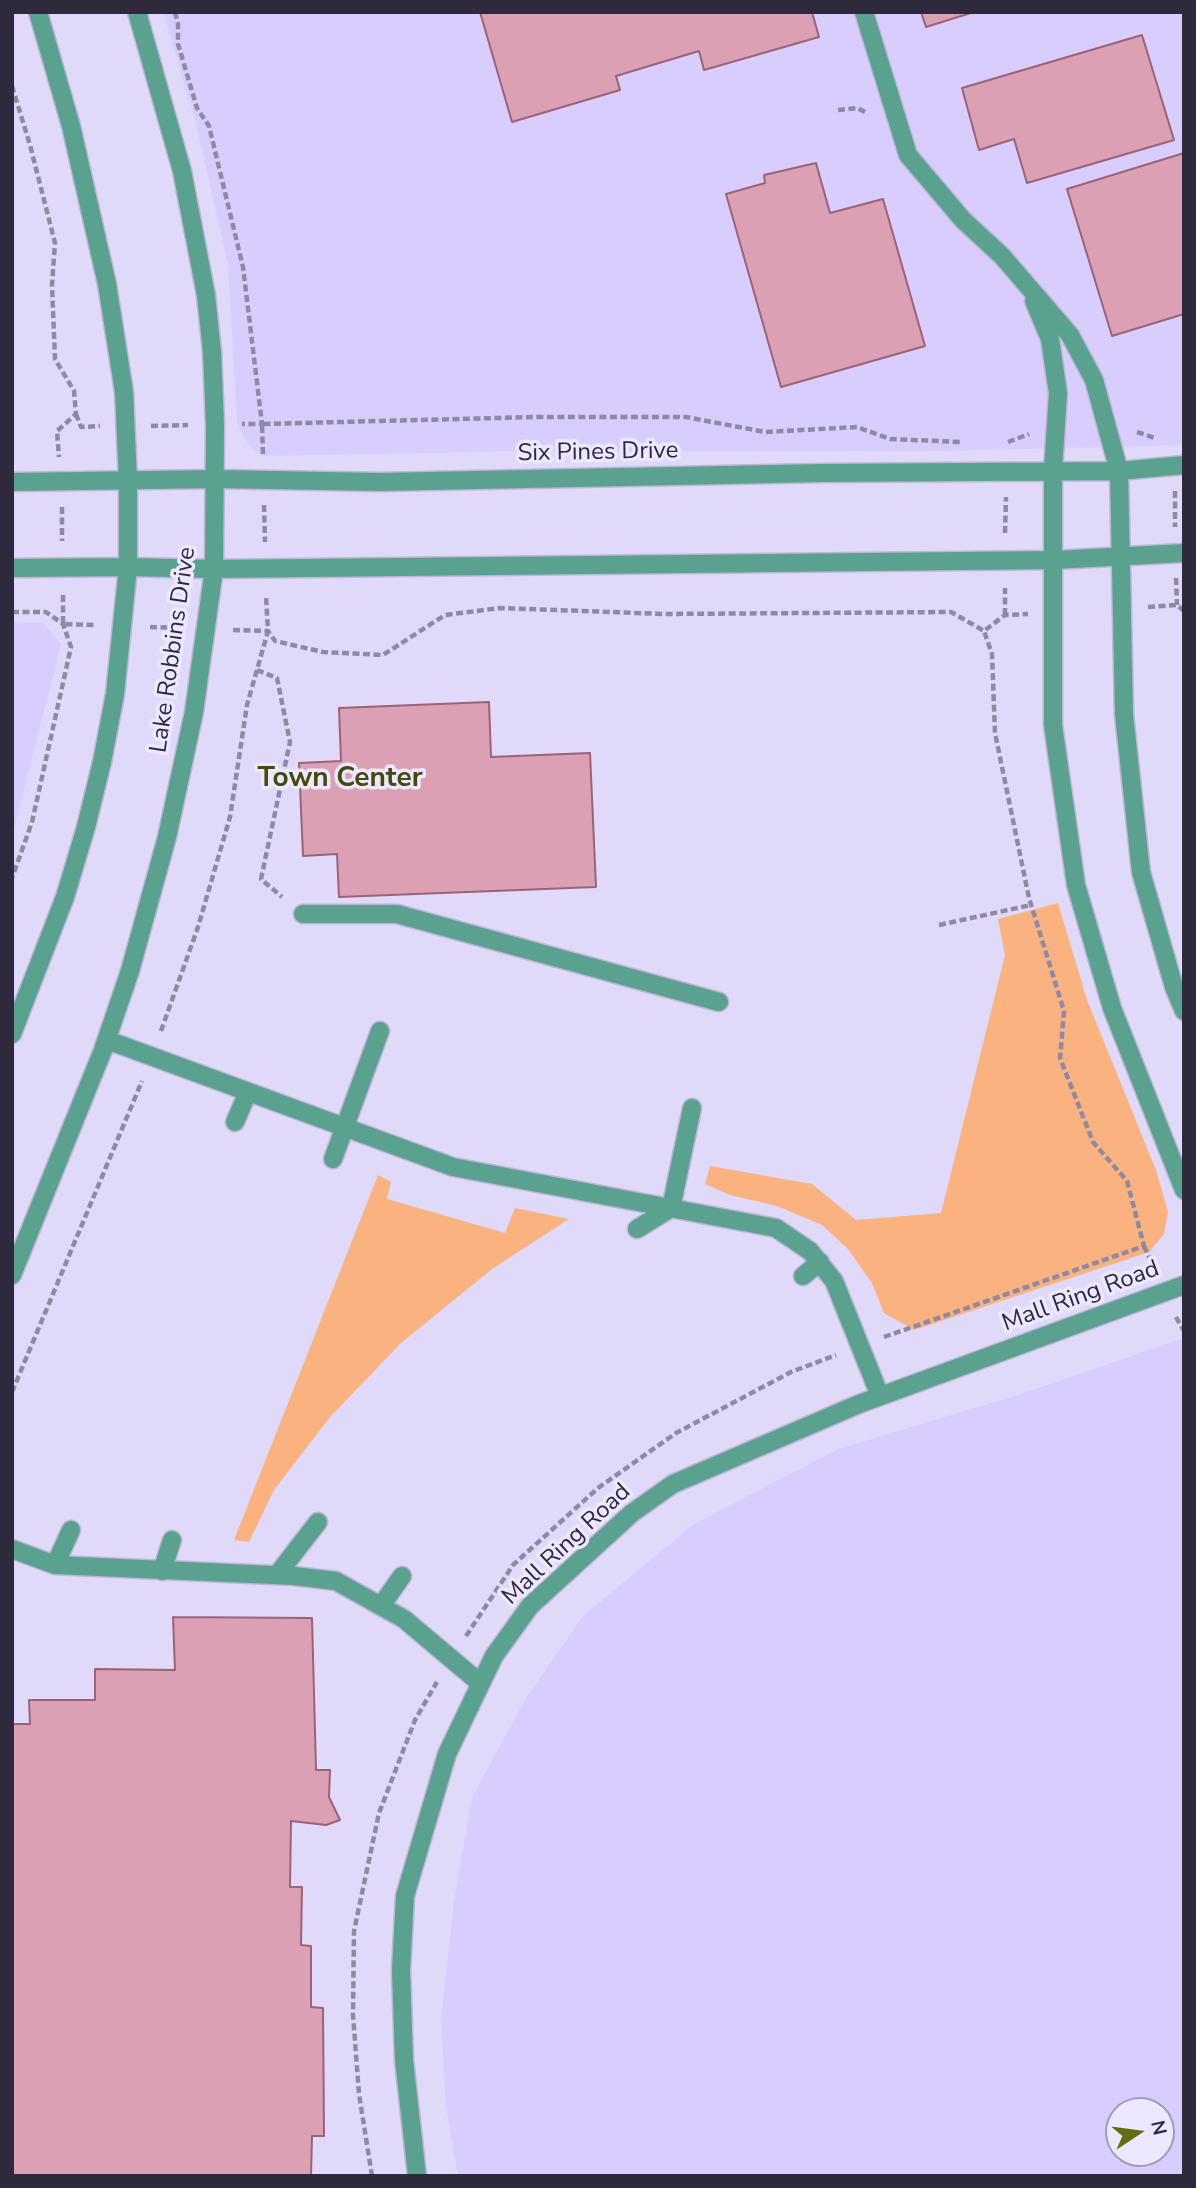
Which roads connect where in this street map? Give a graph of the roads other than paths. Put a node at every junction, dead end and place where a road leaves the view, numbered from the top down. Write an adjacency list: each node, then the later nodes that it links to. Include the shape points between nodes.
1 (38, 12): 9 (street, via 74,137 107,285 124,392)
2 (137, 12): 8 (street, Lake Robbins Drive, via 182,171 206,295)
3 (864, 12): 4 (street, via 908,155)
4 (1028, 286): 6 (street, via 1050,340 1058,393); 7 (street, via 1070,335 1094,380)
5 (1179, 465): 7 (street, Six Pines Drive)
6 (1053, 470): 7 (street, Six Pines Drive); 8 (street, Six Pines Drive, via 379,482); 13 (street)
7 (1119, 471): 12 (street)
8 (216, 479): 9 (street, Six Pines Drive); 16 (street, Lake Robbins Drive)
9 (128, 481): 10 (street, Six Pines Drive); 14 (street)
10 (12, 482)
11 (1180, 554): 12 (street)
12 (1121, 559): 13 (street); 19 (street, via 1124,713 1141,872)
13 (1055, 560): 16 (street); 28 (street, via 1053,725 1076,885 1112,1008)
14 (128, 567): 15 (street); 16 (street); 21 (street, via 115,694 86,827 65,897)
15 (12, 568)
16 (214, 569): 22 (street, Lake Robbins Drive, via 194,712 167,837)
17 (303, 914): 18 (street, via 397,914)
18 (719, 1002)
19 (1184, 1011)
20 (380, 1031): 26 (street)
21 (12, 1034)
22 (107, 1040): 23 (street); 32 (street, Lake Robbins Drive)
23 (248, 1092): 25 (street); 26 (street)
24 (691, 1108): 29 (street)
25 (235, 1122)
26 (344, 1127): 27 (street); 29 (street, via 453,1167)
27 (333, 1159)
28 (1184, 1190)
29 (671, 1208): 30 (street); 31 (street, via 776,1228)
30 (637, 1229)
31 (820, 1262): 33 (street); 35 (street, via 834,1281)
32 (12, 1275)
33 (803, 1276)
34 (1184, 1285): 35 (street, Mall Ring Road)
35 (880, 1396): 45 (street, Mall Ring Road, via 673,1484 632,1513 530,1606)
36 (317, 1521): 42 (street)
37 (71, 1530): 40 (street)
38 (172, 1540): 41 (street)
39 (12, 1549): 40 (street)
40 (55, 1565): 41 (street)
41 (162, 1571): 42 (street)
42 (277, 1575): 44 (street, via 336,1581)
43 (402, 1576): 44 (street)
44 (381, 1606): 45 (street, via 404,1619)
45 (480, 1683): 46 (street, Mall Ring Road, via 447,1754 405,1896 401,1970 404,2060)
46 (417, 2176)

